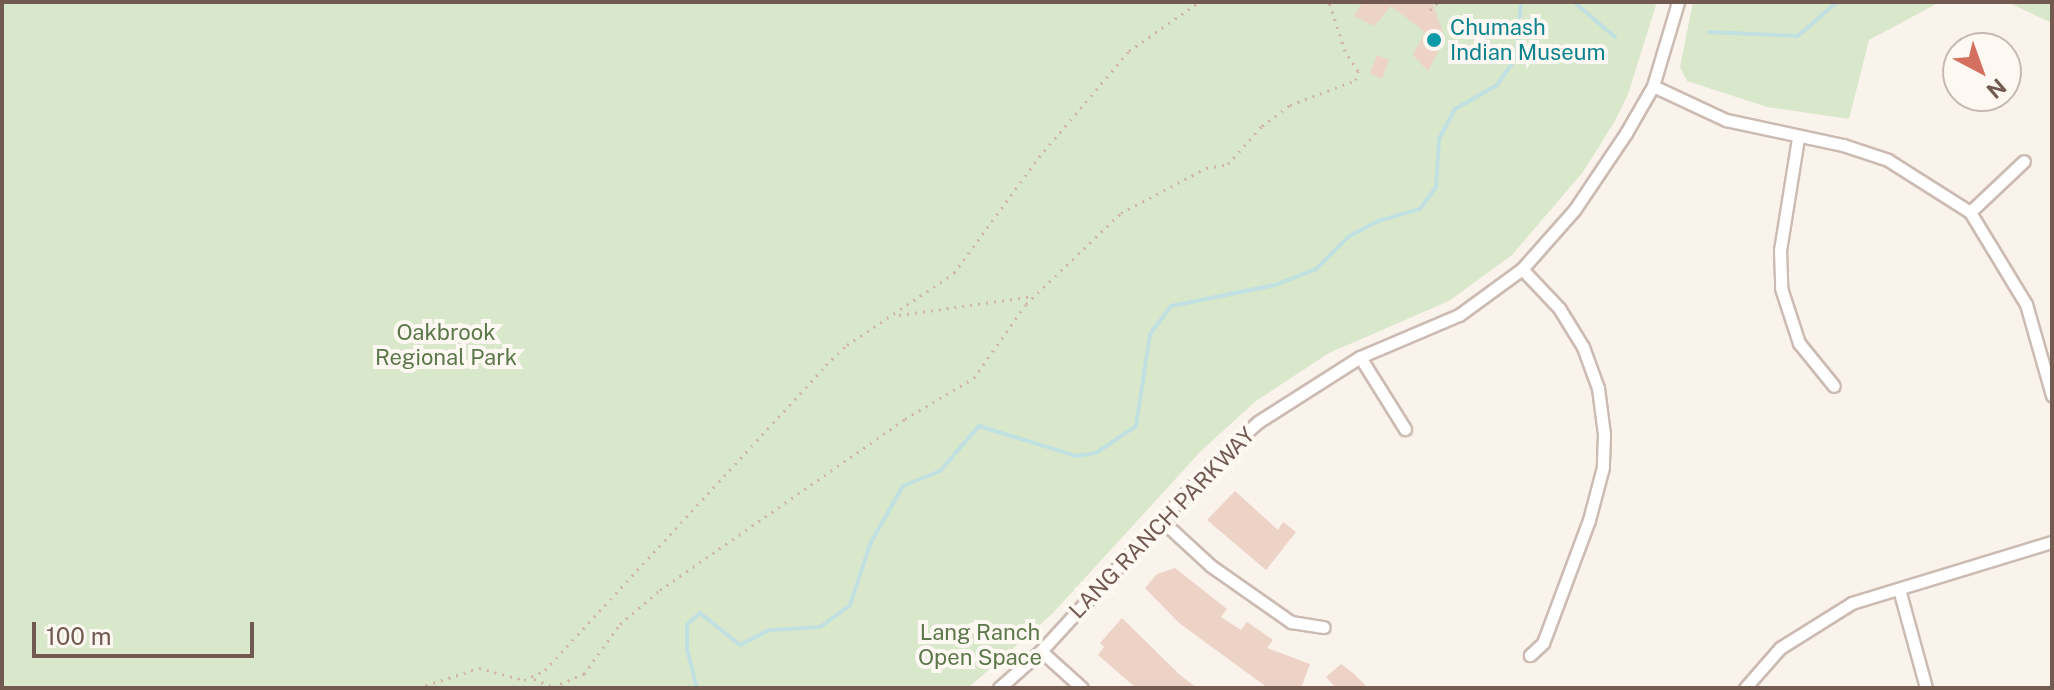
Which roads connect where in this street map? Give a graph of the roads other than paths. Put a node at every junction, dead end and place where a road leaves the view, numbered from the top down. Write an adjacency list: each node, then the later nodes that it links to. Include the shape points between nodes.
1 (1678, 2): 2 (street, LANG RANCH PARKWAY)
2 (1653, 86): 3 (street, via 1726,120); 6 (street, LANG RANCH PARKWAY, via 1600,175)
3 (1798, 138): 5 (street, via 1888,160); 8 (street, via 1780,250 1781,288 1799,343)
4 (2024, 161): 5 (street)
5 (1970, 212): 9 (street, via 2026,304)
6 (1522, 269): 7 (street, LANG RANCH PARKWAY, via 1459,315); 16 (street, via 1559,308 1583,347 1598,388 1604,434 1603,467 1589,520 1543,643)
7 (1360, 357): 10 (street); 11 (street, LANG RANCH PARKWAY, via 1258,422)
8 (1834, 386)
9 (2052, 395)
10 (1405, 429)
11 (1161, 520): 14 (street, via 1211,566 1291,622); 15 (street, LANG RANCH PARKWAY)
12 (2052, 542): 13 (street)
13 (1899, 589): 19 (street, via 1852,603 1814,623 1780,648); 20 (street)
14 (1324, 627)
15 (1041, 651): 17 (street, LANG RANCH PARKWAY); 18 (street)
16 (1530, 655)
17 (999, 688)
18 (1082, 688)
19 (1745, 688)
20 (1926, 688)

